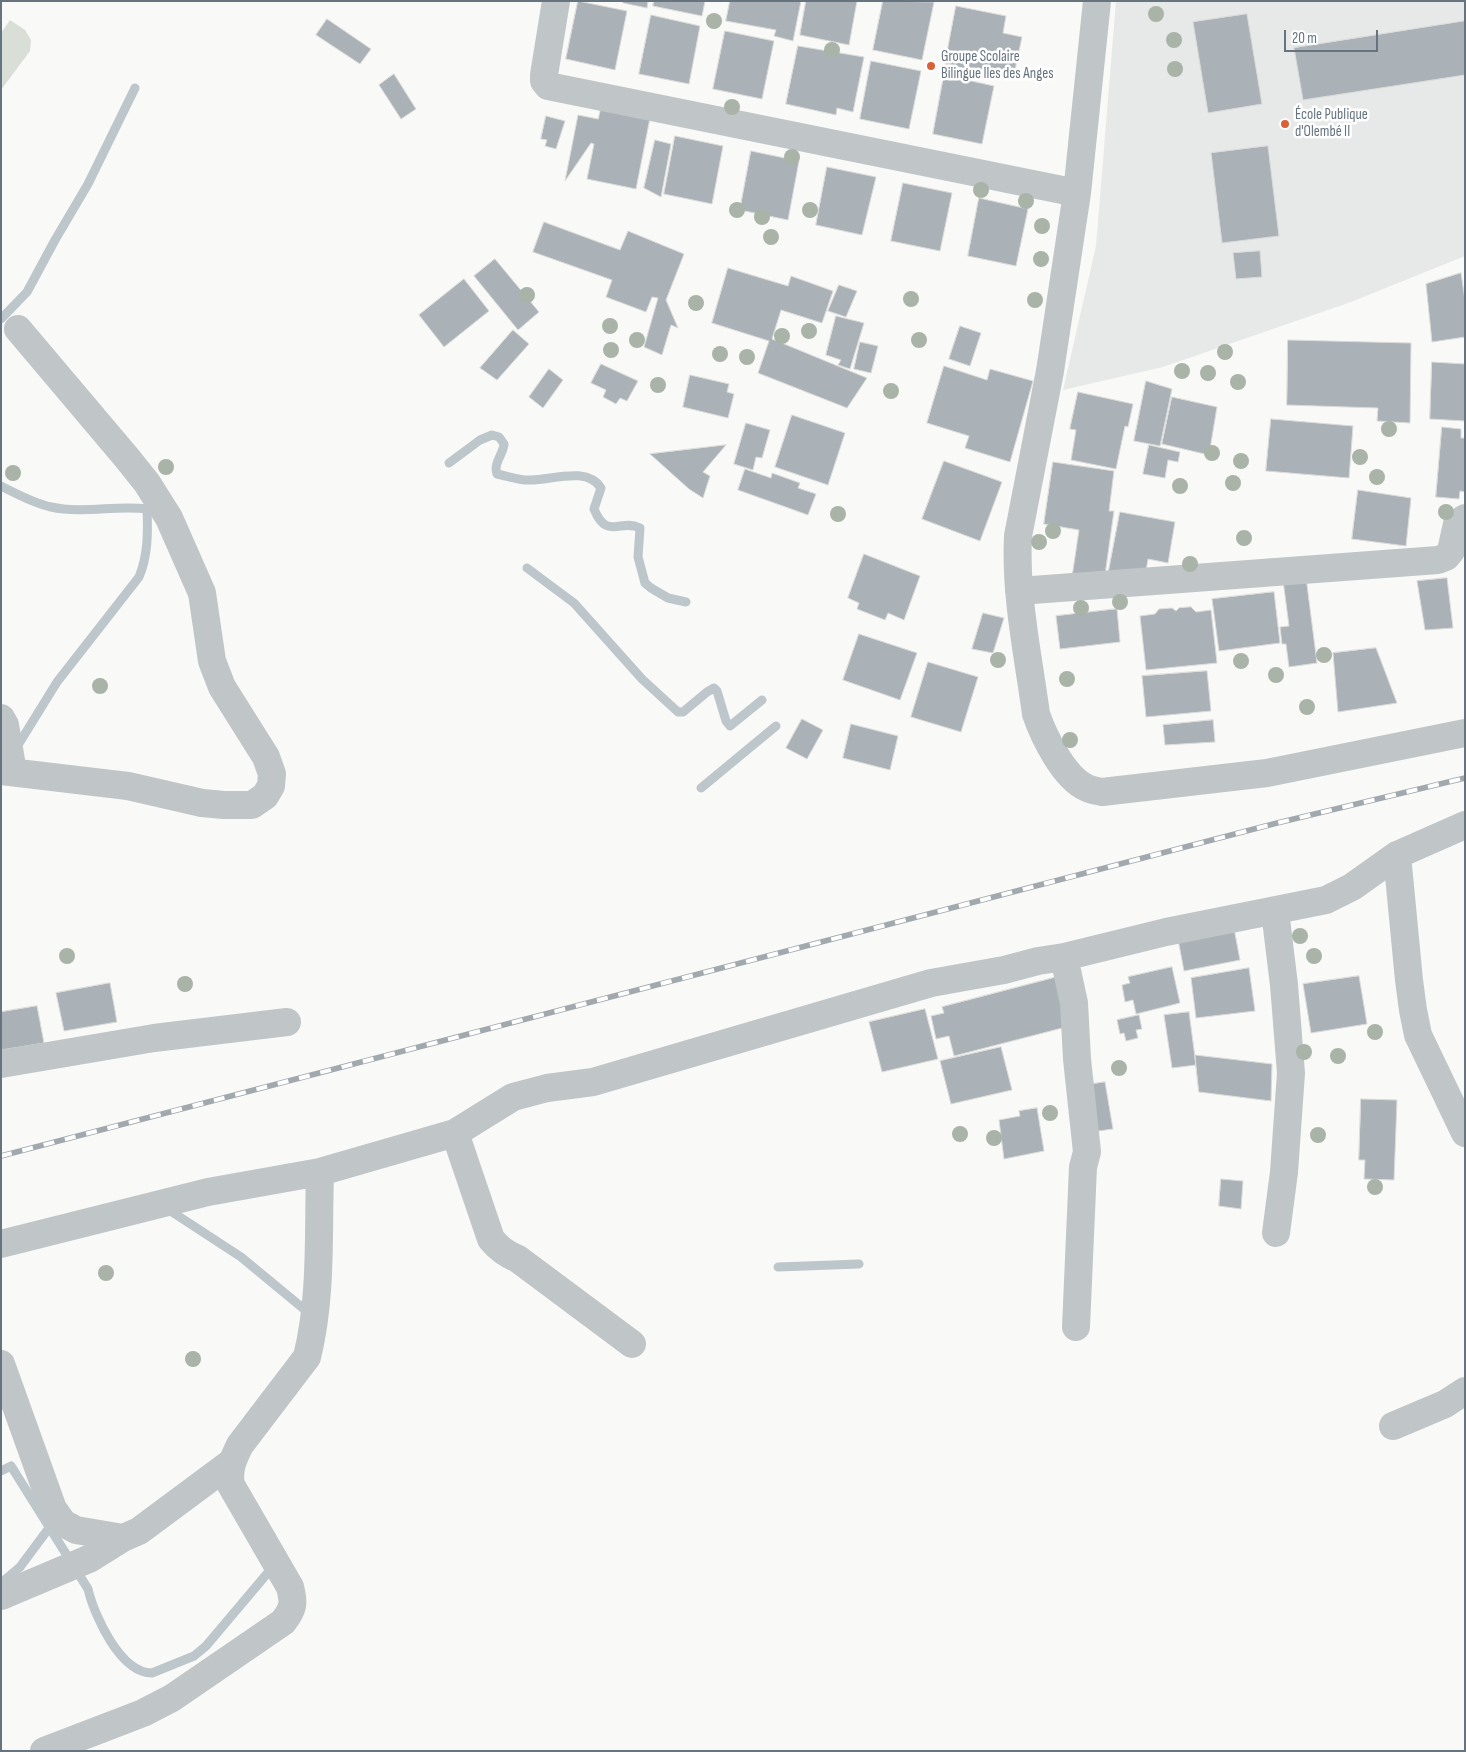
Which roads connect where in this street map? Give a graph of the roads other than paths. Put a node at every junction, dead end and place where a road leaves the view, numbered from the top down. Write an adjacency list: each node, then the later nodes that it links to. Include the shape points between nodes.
1 (556, 1): 3 (street, via 544,75 548,86)
2 (1097, 1): 3 (street)
3 (1077, 193): 6 (street, via 1050,371 1018,536)
4 (18, 328): 9 (street, via 127,458 169,518 202,593 212,661 222,686 266,757 272,774 271,786 265,796 252,805 224,805 128,786)
5 (1465, 518): 6 (street, via 1457,524 1451,551 1446,558 1438,560)
6 (1019, 591): 8 (street, via 1036,714 1068,775 1086,788 1102,792 1267,773)
7 (1, 718): 9 (street, via 5,725)
8 (1465, 734)
9 (7, 772)
10 (1465, 825): 11 (street)
11 (1397, 856): 12 (street, via 1352,887 1326,900); 17 (street, via 1418,1035)
12 (1275, 910): 13 (street); 19 (street, via 1291,1074)
13 (1064, 957): 16 (street, via 931,983 593,1082 547,1088 513,1097); 21 (street, via 1074,1003 1087,1152 1083,1167)
14 (288, 1022): 15 (street, via 154,1038)
15 (1, 1064)
16 (455, 1133): 18 (street); 22 (street, via 491,1238 500,1250 518,1259)
17 (1465, 1133)
18 (320, 1172): 20 (street, via 208,1192); 26 (street, via 317,1298 307,1357 240,1445)
19 (1276, 1233)
20 (1, 1244)
21 (1076, 1327)
22 (632, 1344)
23 (1, 1364): 27 (street, via 53,1509 63,1523 76,1530)
24 (1465, 1391): 25 (street, via 1445,1404)
25 (1393, 1426)
26 (232, 1462): 27 (street, via 139,1531); 29 (street, via 231,1485 290,1587 291,1612 283,1622 172,1698 143,1713)
27 (123, 1538): 28 (street, via 91,1558)
28 (1, 1596)
29 (44, 1751)

